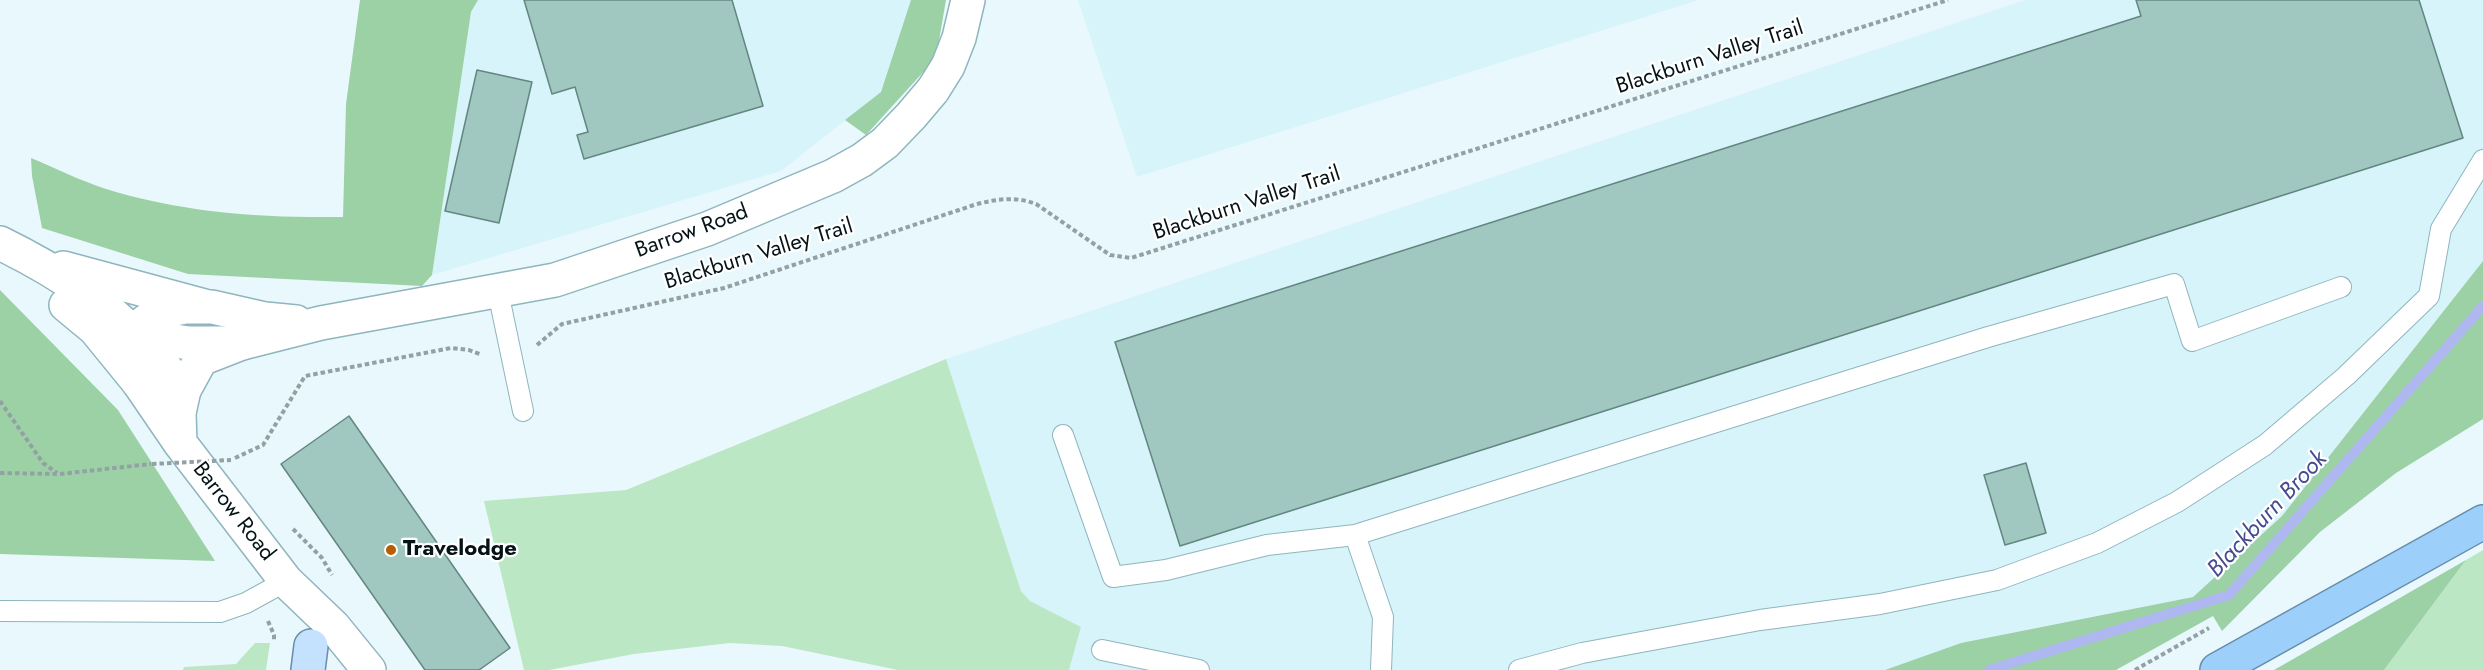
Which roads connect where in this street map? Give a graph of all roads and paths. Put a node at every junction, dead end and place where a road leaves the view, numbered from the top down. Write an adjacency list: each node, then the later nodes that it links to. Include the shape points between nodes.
1 (968, 0): 7 (street, Barrow Road, via 959,38 933,90 885,142 862,160 707,229 555,280)
2 (1948, 0): 10 (path, Blackburn Valley Trail, via 1131,258 1110,255 1036,204 1001,199 724,288)
3 (2483, 160): 37 (lane, via 2441,229 2429,296 2346,376 2265,445 2177,502 2097,543 1997,580 1880,604 1760,620 1582,653)
4 (0, 243): 5 (street)
5 (35, 260): 8 (street); 11 (street, via 53,294); 12 (street, via 88,295)
6 (2341, 287): 27 (lane, via 2192,341 2174,284 1988,337)
7 (498, 292): 9 (street, Barrow Road); 18 (lane)
8 (212, 308): 9 (street, Barrow Road, via 265,319); 12 (street, Barrow Road, via 185,307 159,312 145,322)
9 (321, 323): 13 (street, Barrow Road)
10 (562, 324)
11 (95, 329): 12 (street); 15 (street)
12 (136, 336): 13 (street, via 189,343); 15 (street, Barrow Road, via 134,358); 16 (street)
13 (242, 343): 16 (street, Barrow Road, via 201,359)
14 (452, 348): 24 (path, bridge, via 305,376 263,445 231,460)
15 (139, 382): 20 (street, Barrow Road)
16 (184, 390): 20 (street, Barrow Road, via 179,413)
17 (0, 401): 24 (path, via 43,463)
18 (523, 411)
19 (1063, 435): 27 (lane, via 1113,577 1166,570 1267,545)
20 (180, 443): 29 (street, Barrow Road)
21 (224, 458): 22 (path)
22 (227, 466)
23 (0, 473): 24 (path)
24 (60, 474)
25 (2483, 522): 39 (highway)
26 (291, 527): 28 (path)
27 (1355, 536): 36 (lane, via 1383,617)
28 (334, 578)
29 (286, 581): 30 (lane, via 220,612); 33 (street, Barrow Road); 34 (street, Barrow Road, via 334,627)
30 (0, 611)
31 (2209, 628): 38 (path)
32 (1102, 650): 35 (lane)
33 (313, 662)
34 (369, 670)
35 (1199, 670)
36 (1381, 670)
37 (1519, 670)
38 (2135, 670)
39 (2217, 670)

